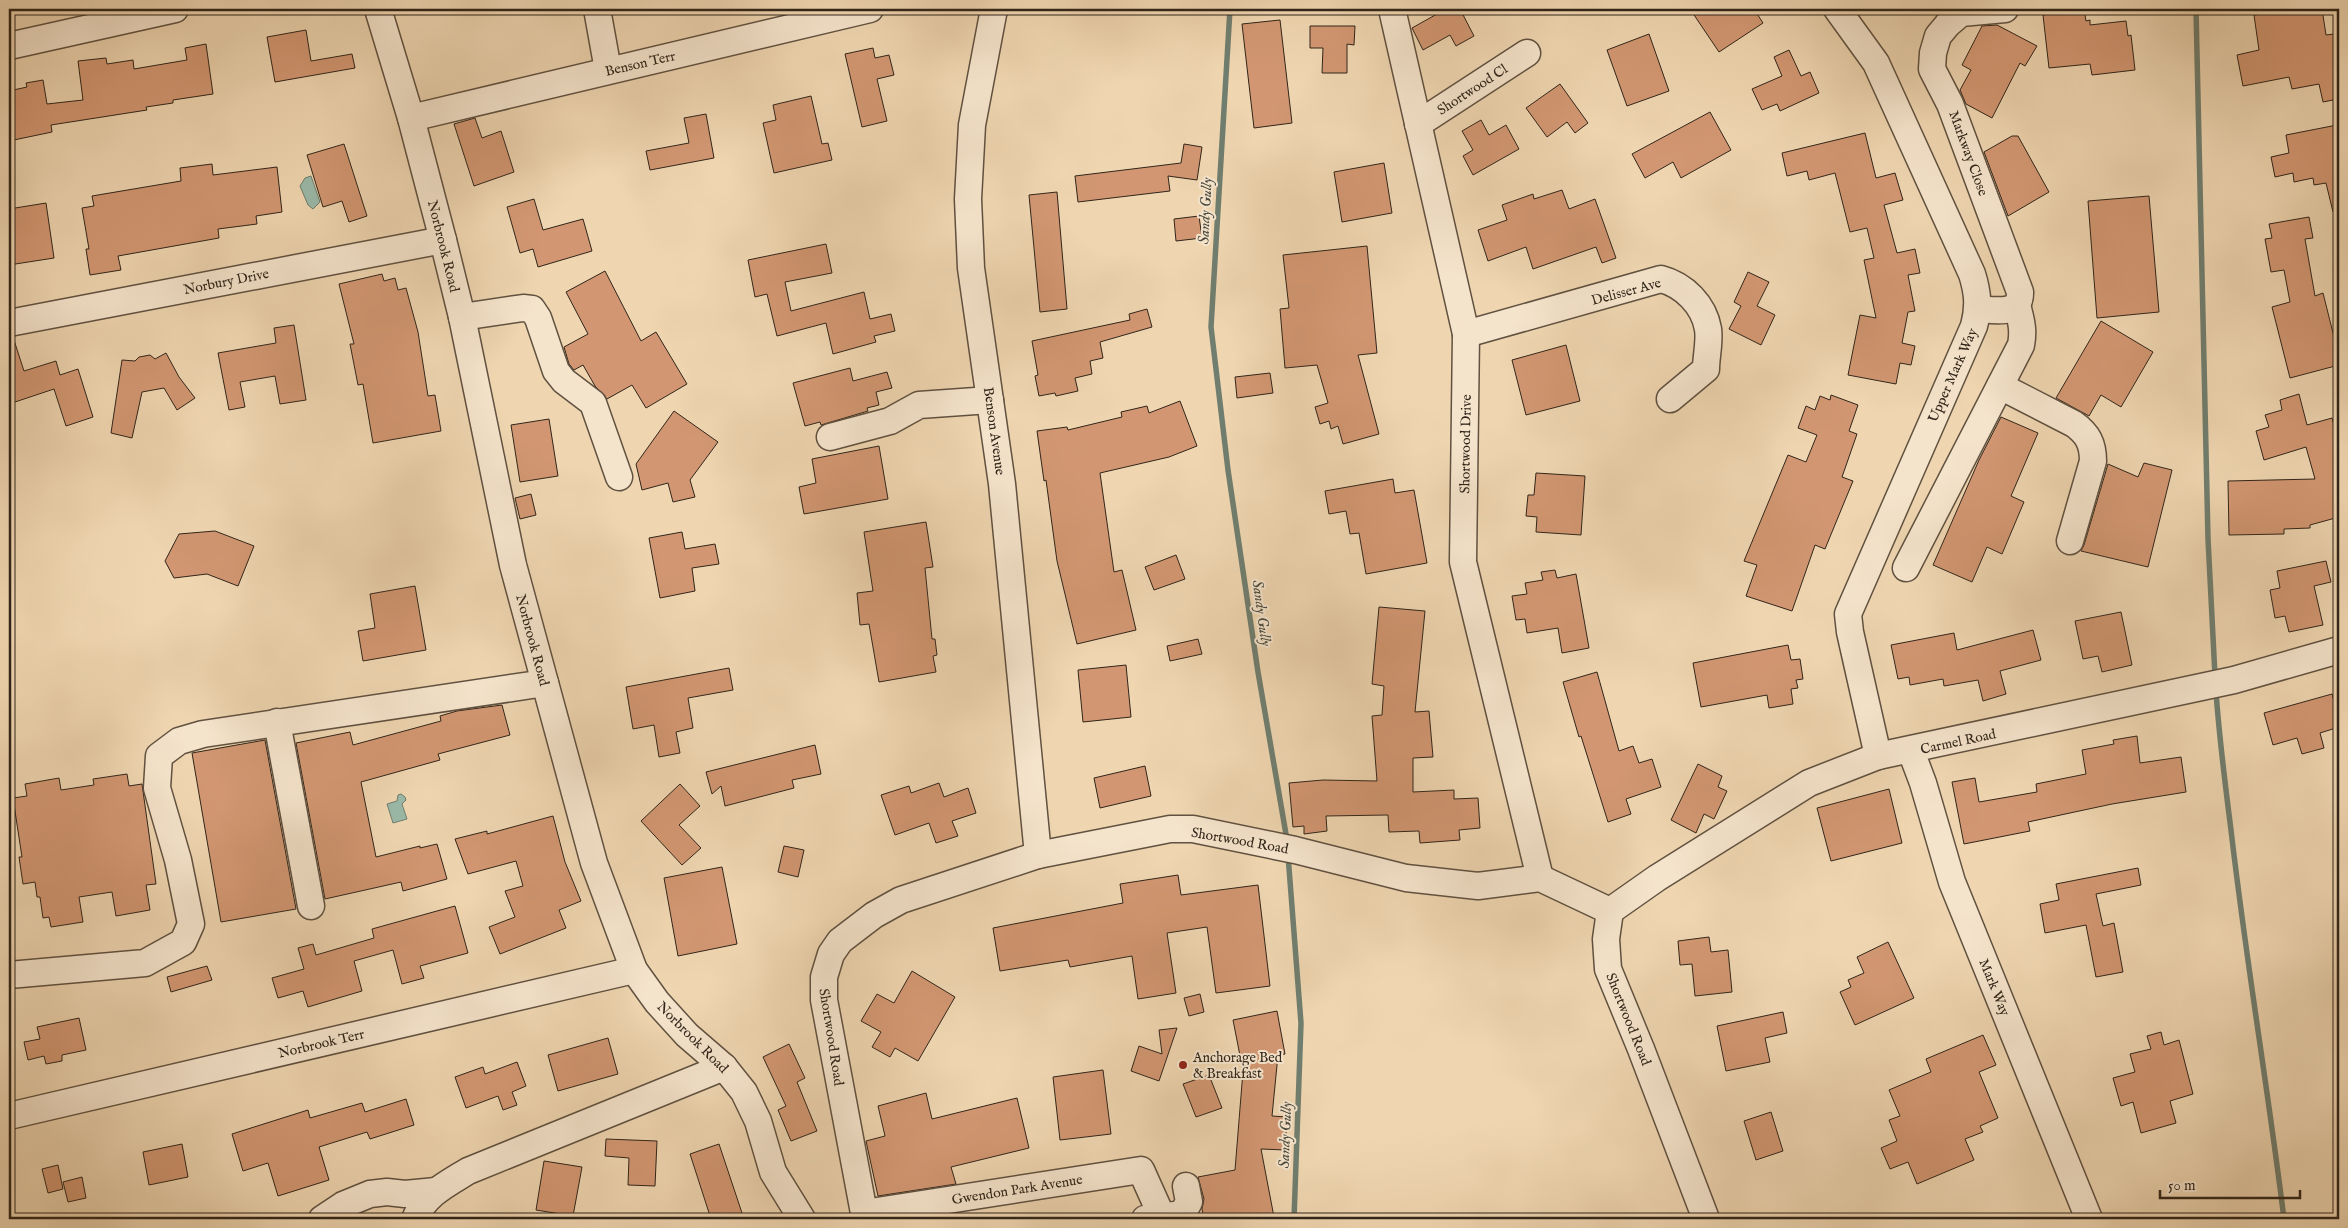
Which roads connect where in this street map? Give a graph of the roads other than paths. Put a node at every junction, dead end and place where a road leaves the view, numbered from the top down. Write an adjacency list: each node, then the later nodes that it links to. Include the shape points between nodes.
1 (175, 9): 9 (street)
2 (378, 9): 13 (street, Norbrook Road)
3 (597, 9): 12 (street)
4 (870, 9): 12 (street, Benson Terr)
5 (994, 9): 23 (street, Benson Avenue, via 972,125 968,199 971,268)
6 (1392, 9): 14 (street, Shortwood Drive)
7 (1836, 9): 17 (street, Upper Mark Way, via 1876,63 1972,274 1978,291)
8 (2005, 9): 16 (street, Markway Close, via 1961,13 1938,36 1932,69 1950,104 2020,292)
9 (139, 12): 10 (street)
10 (9, 46)
11 (1527, 53): 14 (street, Shortwood Cl)
12 (608, 70): 13 (street, Benson Terr)
13 (411, 118): 15 (street, Norbrook Road)
14 (1418, 124): 20 (street, Shortwood Drive)
15 (443, 240): 18 (street, Norbrook Road); 19 (street, Norbury Drive)
16 (2017, 305): 17 (street, via 2004,311); 21 (street, Markway Close, via 2023,334 2021,345)
17 (1978, 309): 32 (street, Upper Mark Way, via 1974,326 1848,614)
18 (462, 317): 25 (street, via 523,308 532,310 538,318 556,371 593,403); 29 (street, Norbrook Road, via 513,565)
19 (9, 323)
20 (1466, 334): 22 (street, Delisser Ave, via 1662,279 1674,282 1700,307 1708,329 1706,369); 34 (street, Shortwood Drive, via 1463,562)
21 (2000, 386): 26 (street, via 2074,424 2090,439 2093,461); 27 (street, Markway Close)
22 (1670, 399)
23 (990, 400): 24 (street, via 919,405 890,421); 33 (street, Benson Avenue, via 1002,484)
24 (830, 436)
25 (619, 477)
26 (2070, 542)
27 (1906, 568)
28 (2339, 650): 31 (street, Carmel Road, via 2234,680)
29 (545, 683): 30 (street); 37 (street, Norbrook Road, via 594,863)
30 (277, 722): 35 (street); 38 (street, via 203,734 179,741 159,756 157,788 178,860 191,924 182,942 145,963)
31 (1910, 751): 32 (street, Carmel Road); 49 (street, Mark Way, via 1923,783 1952,882)
32 (1878, 756): 36 (street, Carmel Road, via 1809,783)
33 (1038, 855): 34 (street, Shortwood Road, via 1170,829 1193,829 1406,878 1478,886); 43 (street, Shortwood Road, via 901,900 840,940 831,954 824,977 824,1000)
34 (1540, 878): 36 (street)
35 (311, 906)
36 (1610, 911): 48 (street, Shortwood Road, via 1606,939 1608,969)
37 (634, 970): 39 (street, Norbrook Road, via 687,1035); 40 (street, Norbrook Terr)
38 (9, 971)
39 (724, 1067): 42 (street, via 468,1171); 47 (street, Norbrook Road, via 744,1092 758,1121 772,1172)
40 (9, 1116)
41 (1186, 1186): 44 (street, via 1189,1202 1182,1214)
42 (436, 1190): 45 (street, via 370,1194 343,1205); 46 (street, via 418,1210)
43 (864, 1216): 44 (street, Gwendon Park Avenue, via 1141,1170)
44 (1157, 1218)
45 (322, 1219)
46 (415, 1219)
47 (802, 1219)
48 (1706, 1219)
49 (2089, 1219)

